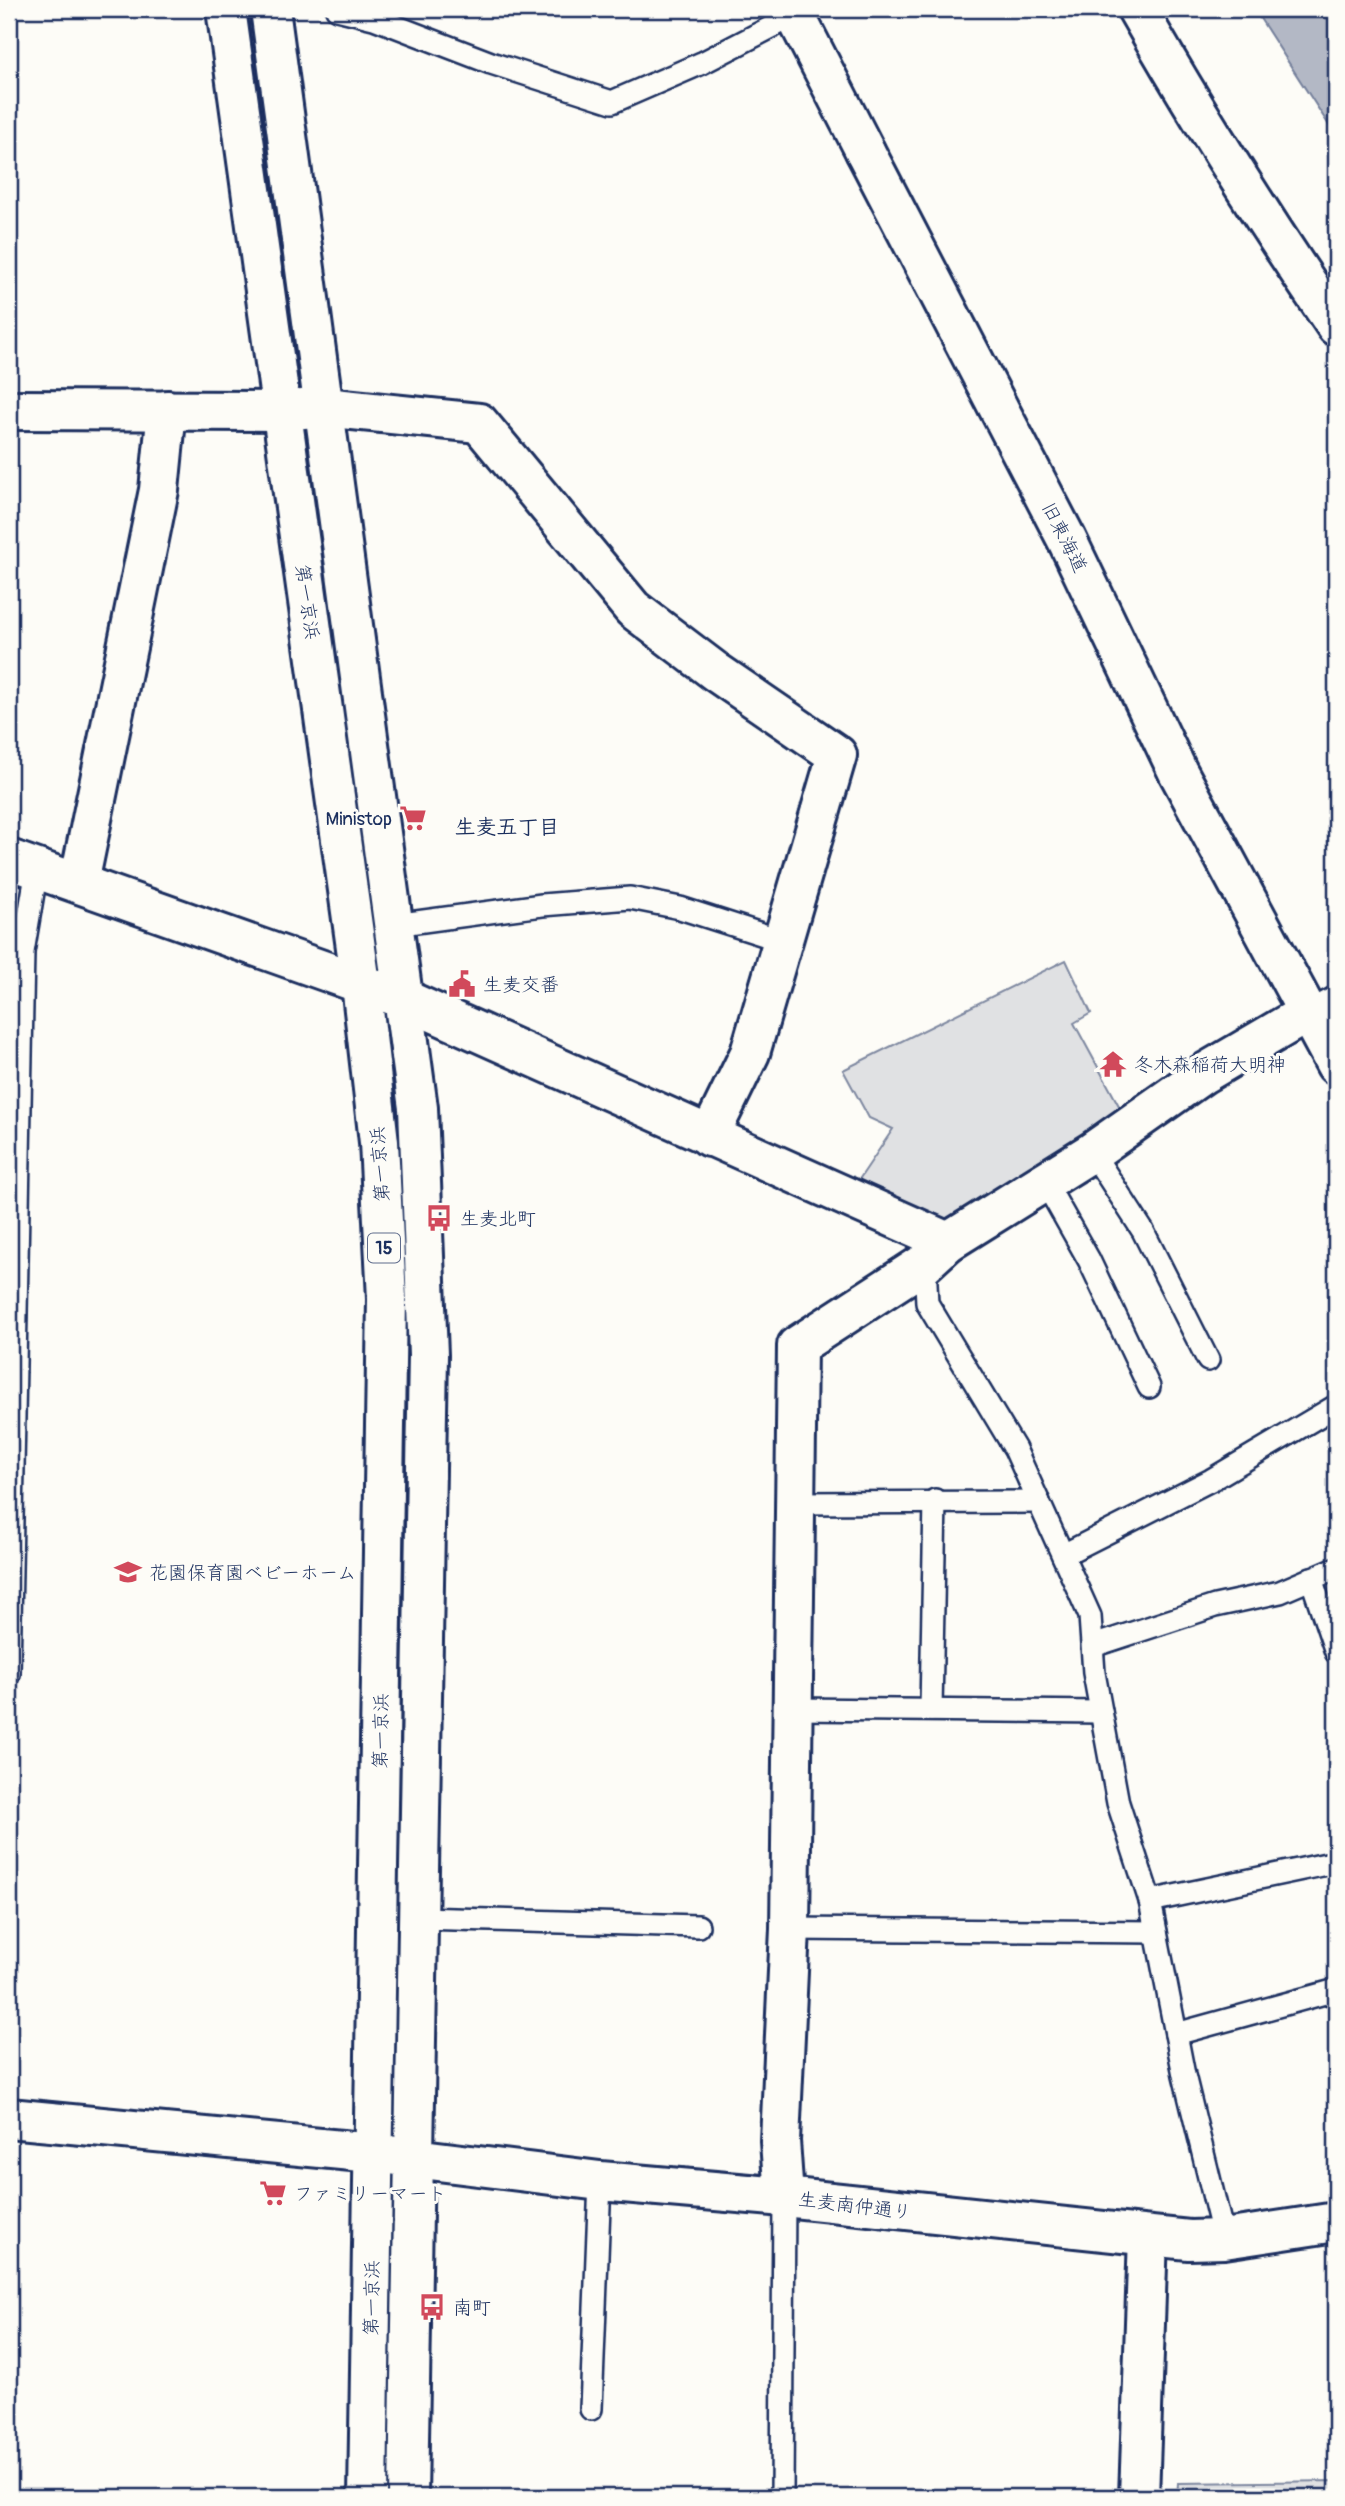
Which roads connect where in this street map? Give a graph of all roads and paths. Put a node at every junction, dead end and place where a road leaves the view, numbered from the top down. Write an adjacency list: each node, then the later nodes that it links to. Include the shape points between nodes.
1 (226, 9): 10 (main road, 第一京浜 / 15)
2 (270, 9): 7 (main road, 第一京浜 / 15)
3 (337, 9): 5 (lane, via 612,102 702,63)
4 (1137, 9): 6 (main road, via 1183,91)
5 (794, 12): 17 (main road, 旧東海道, via 1067,540 1178,772)
6 (1336, 326)
7 (324, 407): 10 (main road); 13 (main road, 第一京浜 / 15); 14 (main road, via 479,423 633,609 838,755)
8 (9, 410): 9 (main road)
9 (167, 410): 10 (main road); 12 (main road, via 159,489)
10 (282, 411): 15 (main road, 第一京浜 / 15)
11 (23, 864): 12 (main road); 21 (lane)
12 (79, 883): 15 (main road)
13 (394, 925): 14 (lane, via 630,898 680,908); 16 (main road, 第一京浜 / 15)
14 (783, 941): 19 (main road, via 750,1053)
15 (360, 984): 16 (main road); 48 (main road, 第一京浜 / 15, via 379,1142 387,1299)
16 (404, 999): 19 (main road); 41 (main road, 第一京浜 / 15, via 418,1108 428,1355)
17 (1321, 1005): 18 (main road, 旧東海道); 20 (main road, via 1203,1074)
18 (1336, 1065)
19 (709, 1137): 23 (main road)
20 (1092, 1152): 22 (main road); 24 (lane, via 1143,1231)
21 (14, 1171): 35 (lane)
22 (1045, 1182): 23 (main road); 25 (lane, via 1089,1260)
23 (936, 1252): 28 (lane, via 927,1303 1015,1449); 29 (main road, via 797,1346)
24 (1208, 1360)
25 (1149, 1387)
26 (1336, 1406): 30 (lane, via 1211,1480)
27 (936, 1500): 28 (lane); 29 (lane); 37 (lane)
28 (1039, 1502): 30 (lane)
29 (793, 1503): 36 (main road)
30 (1063, 1555): 33 (lane, via 1090,1616)
31 (1336, 1568): 32 (lane)
32 (1311, 1578): 33 (lane, via 1279,1592 1215,1606); 34 (lane)
33 (1093, 1646): 38 (lane)
34 (1336, 1652)
35 (9, 1674)
36 (794, 1709): 37 (lane); 43 (main road)
37 (931, 1710): 38 (lane)
38 (1101, 1712): 40 (lane, via 1118,1803)
39 (1336, 1863): 40 (lane)
40 (1150, 1901): 44 (lane)
41 (418, 1918): 42 (lane); 49 (main road, 第一京浜 / 15)
42 (698, 1926)
43 (790, 1929): 44 (lane); 51 (main road, via 780,2141)
44 (1156, 1932): 46 (lane)
45 (1336, 1990): 46 (lane)
46 (1176, 2034): 54 (lane)
47 (9, 2118): 48 (main road, 生麦南仲通り)
48 (373, 2153): 49 (main road, 生麦南仲通り); 56 (main road, 第一京浜 / 15)
49 (414, 2160): 50 (main road, 生麦南仲通り); 57 (main road, 第一京浜 / 15)
50 (600, 2181): 51 (main road, 生麦南仲通り); 55 (lane)
51 (784, 2197): 53 (main road, 生麦南仲通り); 58 (lane)
52 (1336, 2222): 54 (main road, 生麦南仲通り)
53 (1148, 2236): 54 (main road, 生麦南仲通り); 59 (main road)
54 (1224, 2239)
55 (592, 2409)
56 (368, 2497)
57 (408, 2497)
58 (782, 2497)
59 (1139, 2497)

